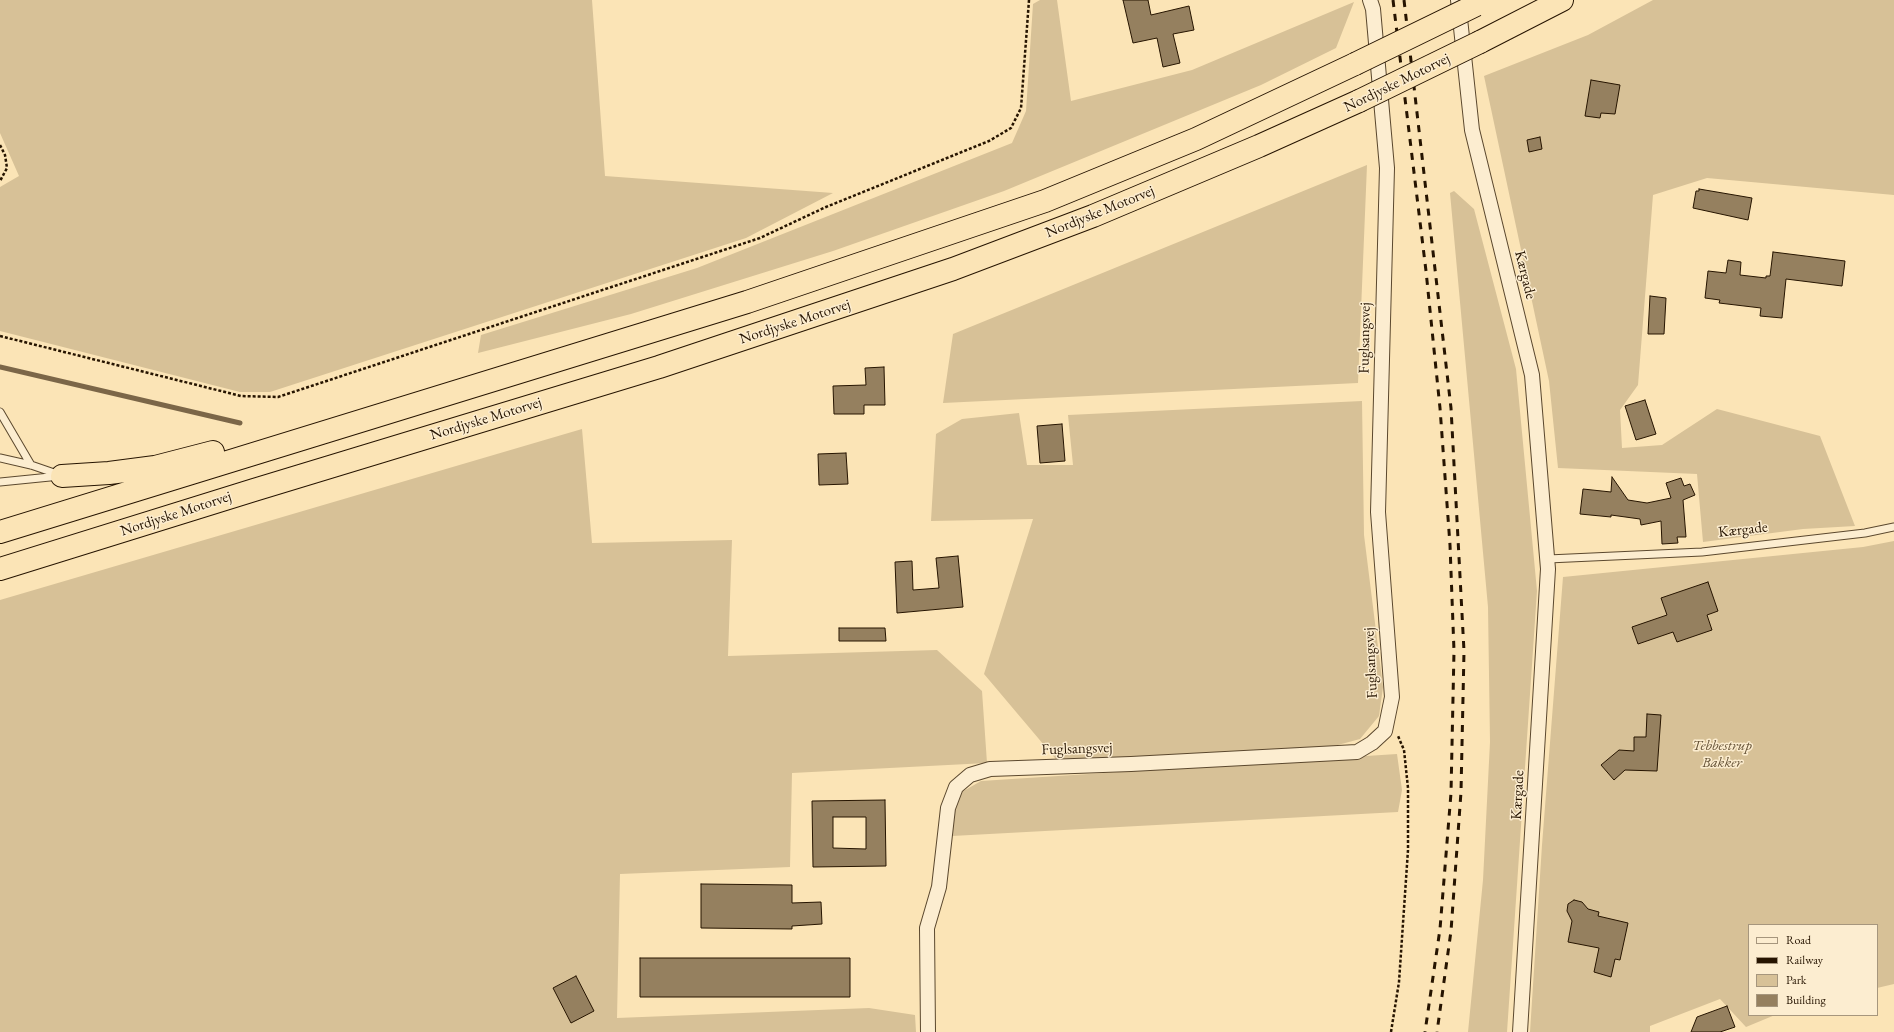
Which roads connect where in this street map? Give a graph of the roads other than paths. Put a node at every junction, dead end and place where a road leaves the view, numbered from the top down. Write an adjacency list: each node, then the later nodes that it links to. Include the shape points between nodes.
1 (1370, 0): 16 (street, Fuglsangsvej, via 1373,9 1387,168 1378,512 1392,697 1385,731 1357,752 990,770 970,775 956,787 948,808 940,887 927,928)
2 (1562, 0): 10 (highway, Nordjyske Motorvej, bridge, via 1359,101 1259,146 1094,216 953,269 667,365)
3 (1474, 2): 4 (highway, Nordjyske Motorvej, bridge, via 1355,64 1196,139 1045,201); 13 (street, Kærgade, via 1472,130 1532,375)
4 (747, 302): 8 (highway, via 380,401 194,457 154,467); 12 (highway, Nordjyske Motorvej)
5 (0, 412): 7 (lane)
6 (0, 458): 7 (lane)
7 (31, 465): 8 (lane)
8 (62, 476): 9 (lane)
9 (0, 482)
10 (156, 521): 14 (highway, Nordjyske Motorvej); 15 (highway)
11 (1894, 527): 13 (lane, Kærgade, via 1865,533 1702,552)
12 (0, 532)
13 (1548, 559): 17 (street, Kærgade)
14 (0, 569)
15 (0, 577)
16 (928, 1032)
17 (1520, 1032)

